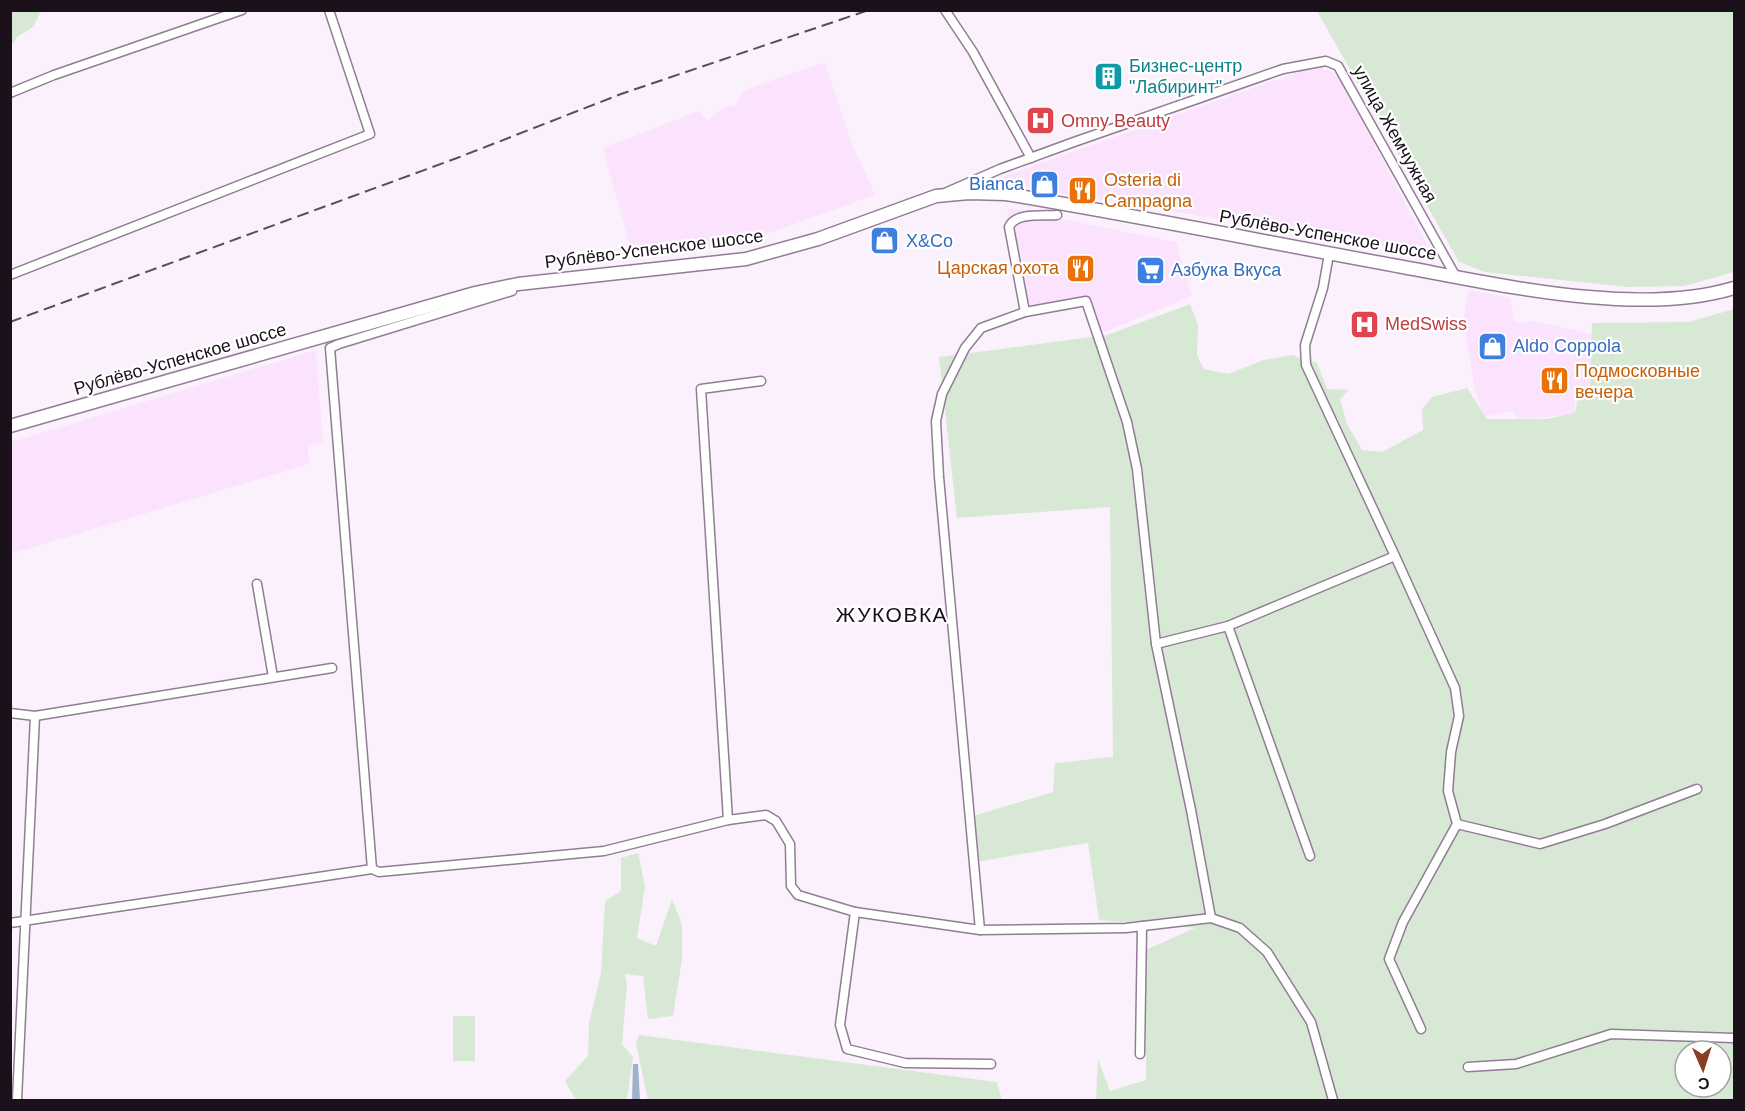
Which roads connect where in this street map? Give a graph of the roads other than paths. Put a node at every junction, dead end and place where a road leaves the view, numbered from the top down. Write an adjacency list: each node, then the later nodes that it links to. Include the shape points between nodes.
1 (242, 10): 4 (street)
2 (329, 10): 9 (street, via 370,134)
3 (945, 10): 5 (street, via 973,52)
4 (10, 93)
5 (1030, 158): 6 (street, улица Жемчужная); 10 (street, улица Жемчужная, via 1283,69 1326,61 1338,66)
6 (936, 196): 7 (main road, Рублёво-Успенское шоссе, via 984,192); 11 (main road, Рублёво-Успенское шоссе, via 818,239 746,259)
7 (1045, 200): 8 (main road, Рублёво-Успенское шоссе); 13 (street, via 1057,215 1016,219 1009,227)
8 (1329, 254): 10 (main road, Рублёво-Успенское шоссе); 16 (street, via 1305,345 1306,365)
9 (10, 275)
10 (1456, 277): 12 (main road, Рублёво-Успенское шоссе, via 1634,299 1692,298)
11 (545, 281): 15 (main road, Рублёво-Успенское шоссе, via 453,298); 28 (street, via 330,348)
12 (1734, 288)
13 (1025, 312): 19 (street, via 1086,301 1127,422); 34 (street, via 981,328 965,348 942,394 936,421)
14 (761, 381): 25 (street, via 701,389)
15 (10, 426)
16 (1395, 556): 18 (street); 26 (street, via 1455,688 1459,716 1448,791)
17 (257, 584): 21 (street)
18 (1228, 626): 19 (street); 27 (street)
19 (1156, 644): 30 (street)
20 (332, 668): 21 (street)
21 (273, 677): 23 (street)
22 (10, 713): 23 (street)
23 (35, 716): 31 (street)
24 (1697, 789): 26 (street, via 1540,844)
25 (728, 820): 28 (street, via 604,851 380,872); 29 (street, via 766,815 776,821 790,844 791,886 798,895)
26 (1457, 825): 35 (street, via 1403,922 1389,959)
27 (1310, 856)
28 (372, 869): 31 (street)
29 (855, 912): 34 (street); 38 (street, via 840,1025 847,1049 905,1063)
30 (1211, 918): 33 (street); 41 (street, via 1240,928 1267,952 1311,1022)
31 (25, 921): 32 (street); 40 (street)
32 (10, 923)
33 (1142, 926): 34 (street); 37 (street)
34 (980, 930)
35 (1421, 1029)
36 (1734, 1038): 39 (street, via 1611,1034 1516,1064)
37 (1140, 1054)
38 (991, 1064)
39 (1468, 1067)
40 (17, 1101)
41 (1333, 1101)

